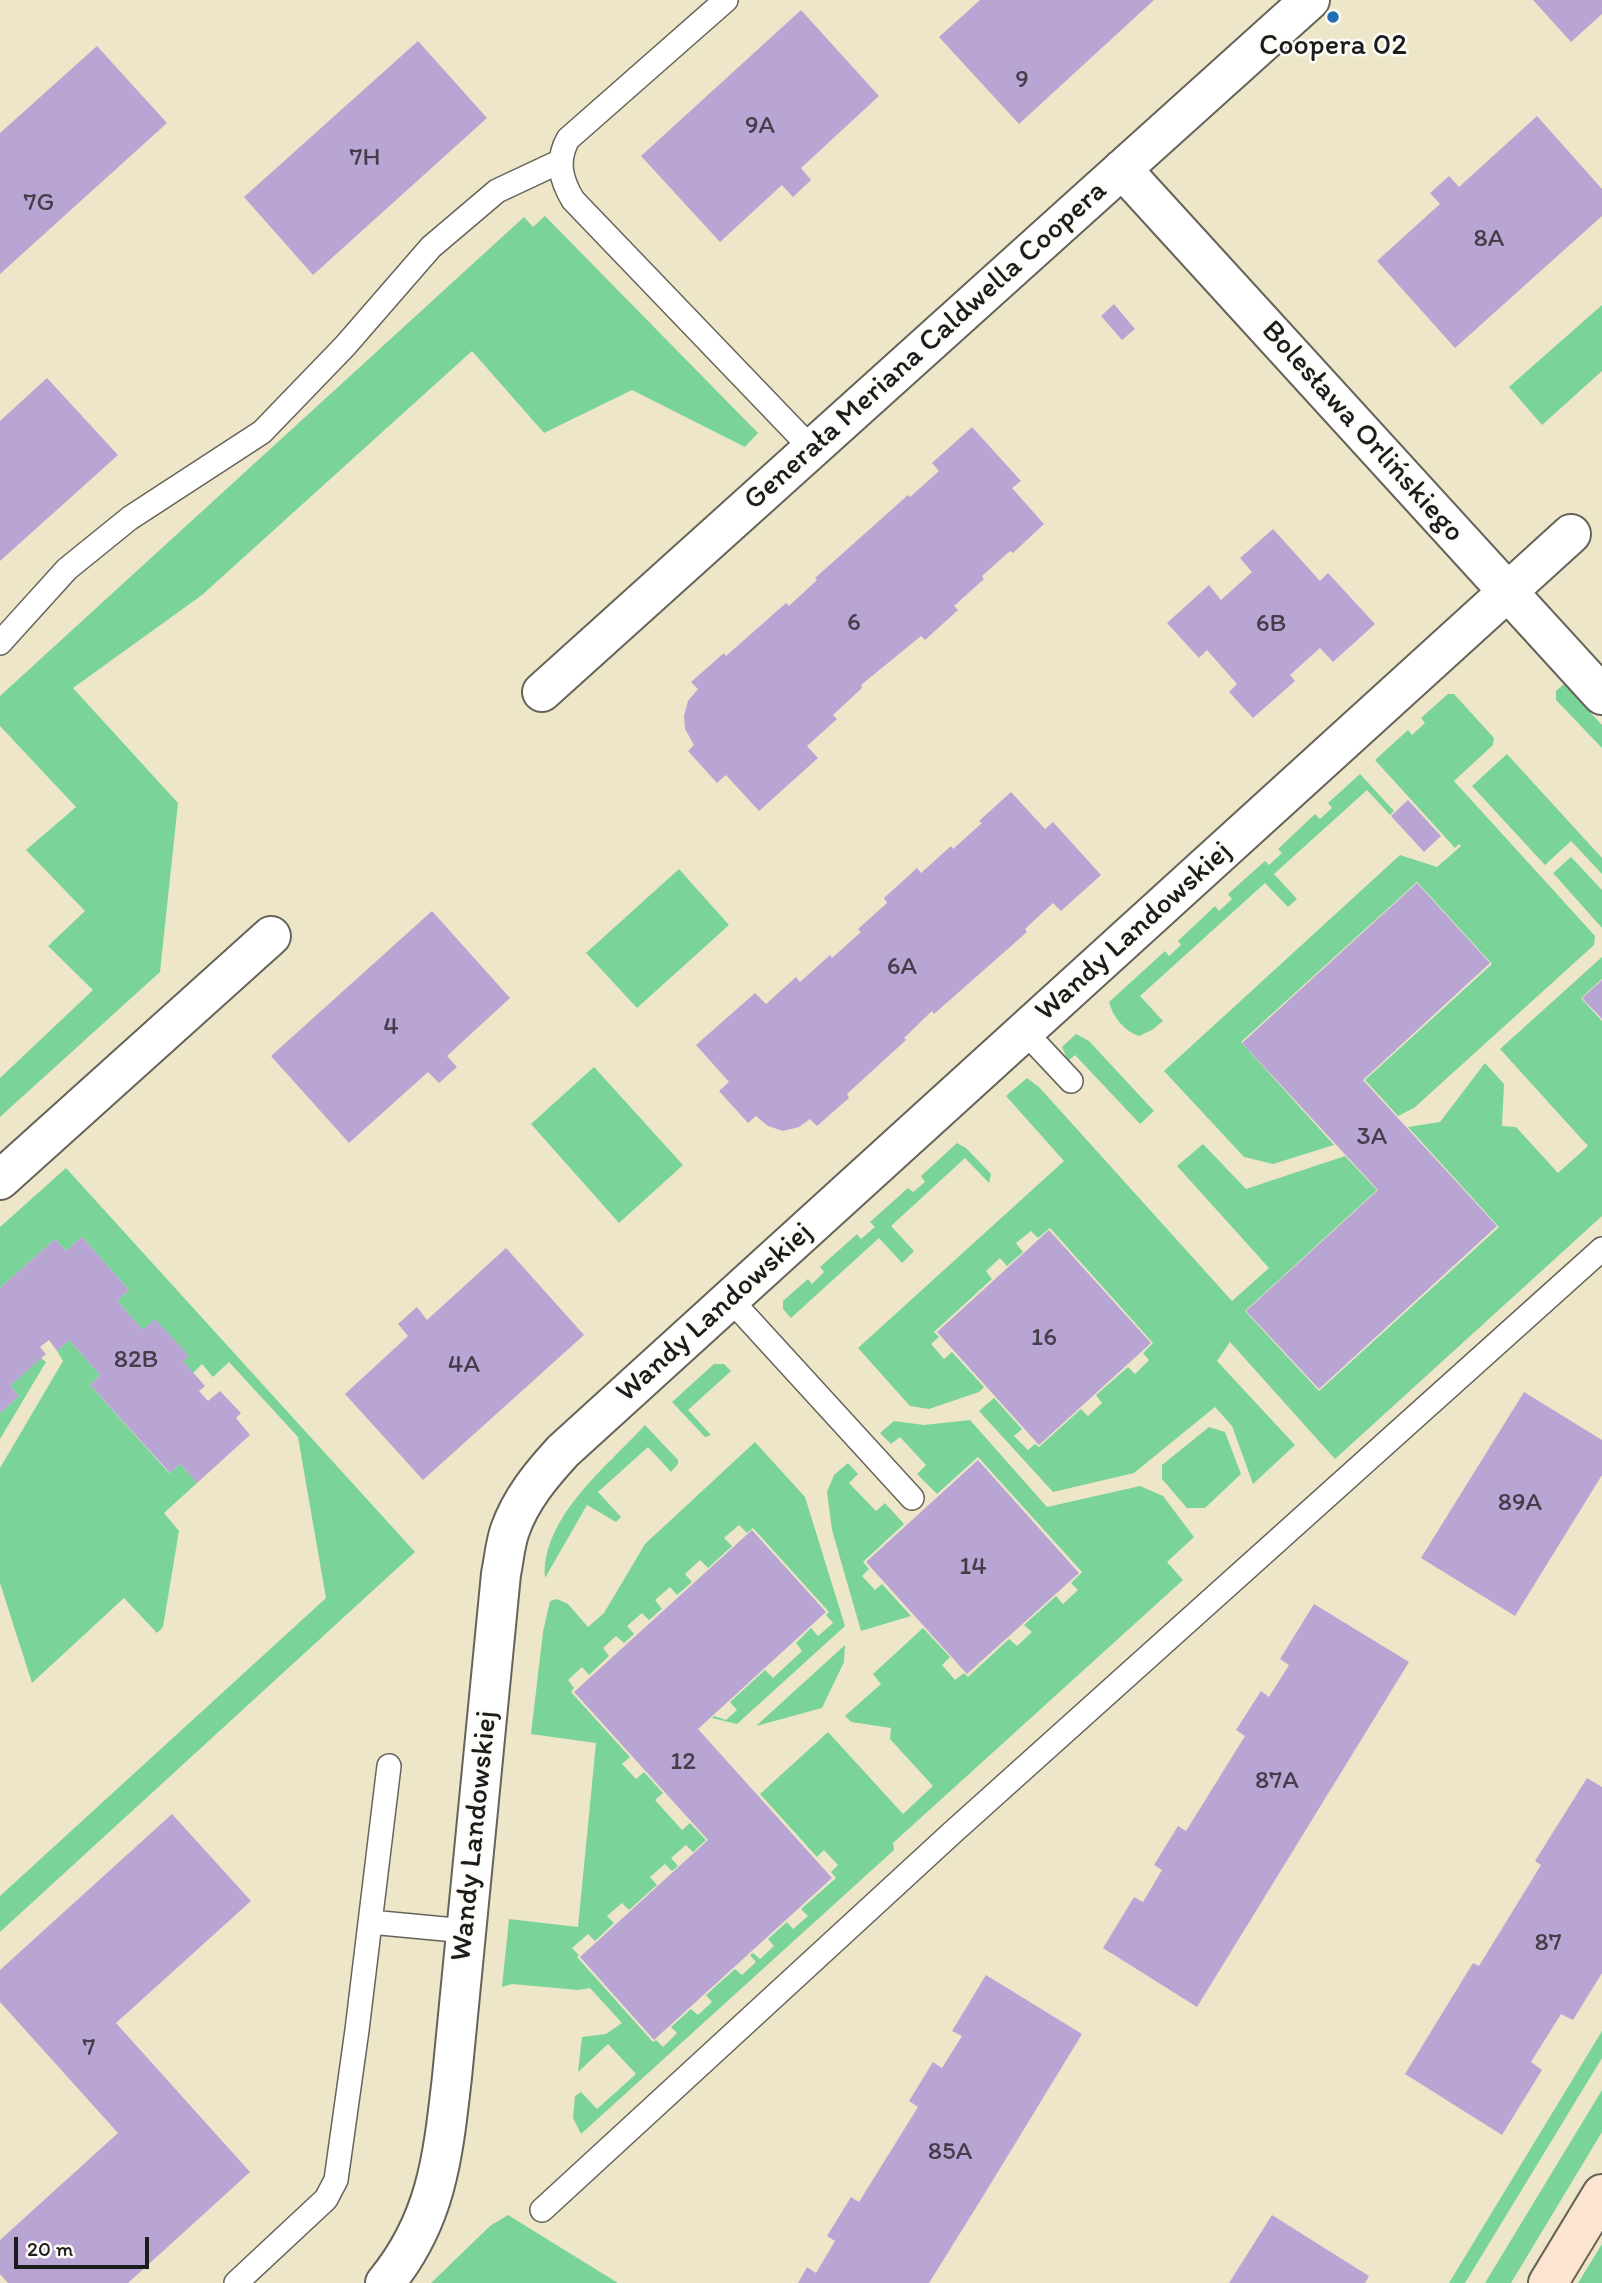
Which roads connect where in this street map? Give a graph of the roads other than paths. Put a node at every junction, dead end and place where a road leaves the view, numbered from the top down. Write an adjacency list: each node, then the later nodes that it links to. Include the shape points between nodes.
1 (726, 0): 3 (lane, via 568,139)
2 (1310, 0): 4 (street, Generała Meriana Caldwella Coopera)
3 (561, 160): 5 (lane, via 563,180 573,200); 8 (lane, via 497,191 431,247 262,432 130,518 77,560)
4 (1122, 169): 5 (street, Generała Meriana Caldwella Coopera); 7 (street, Bolesława Orlińskiego)
5 (812, 449): 9 (street, Generała Meriana Caldwella Coopera)
6 (1571, 534): 7 (street, Wandy Landowskiej)
7 (1508, 592): 10 (street, Bolesława Orlińskiego); 12 (street, Wandy Landowskiej)
8 (0, 643)
9 (542, 692)
10 (1602, 695)
11 (271, 936): 14 (street)
12 (1024, 1032): 13 (lane); 16 (street, Wandy Landowskiej)
13 (1071, 1081)
14 (0, 1180)
15 (1602, 1249): 22 (lane, via 963,1823)
16 (730, 1299): 17 (lane); 20 (street, Wandy Landowskiej, via 563,1451 540,1476 509,1532)
17 (912, 1498)
18 (389, 1766): 19 (lane)
19 (370, 1922): 20 (lane); 23 (lane, via 336,2180 326,2199)
20 (466, 1931): 24 (street, Wandy Landowskiej, via 442,2157 428,2211 402,2262)
21 (1602, 2194): 25 (main road)
22 (542, 2210)
23 (236, 2283)
24 (385, 2283)
25 (1548, 2283)

